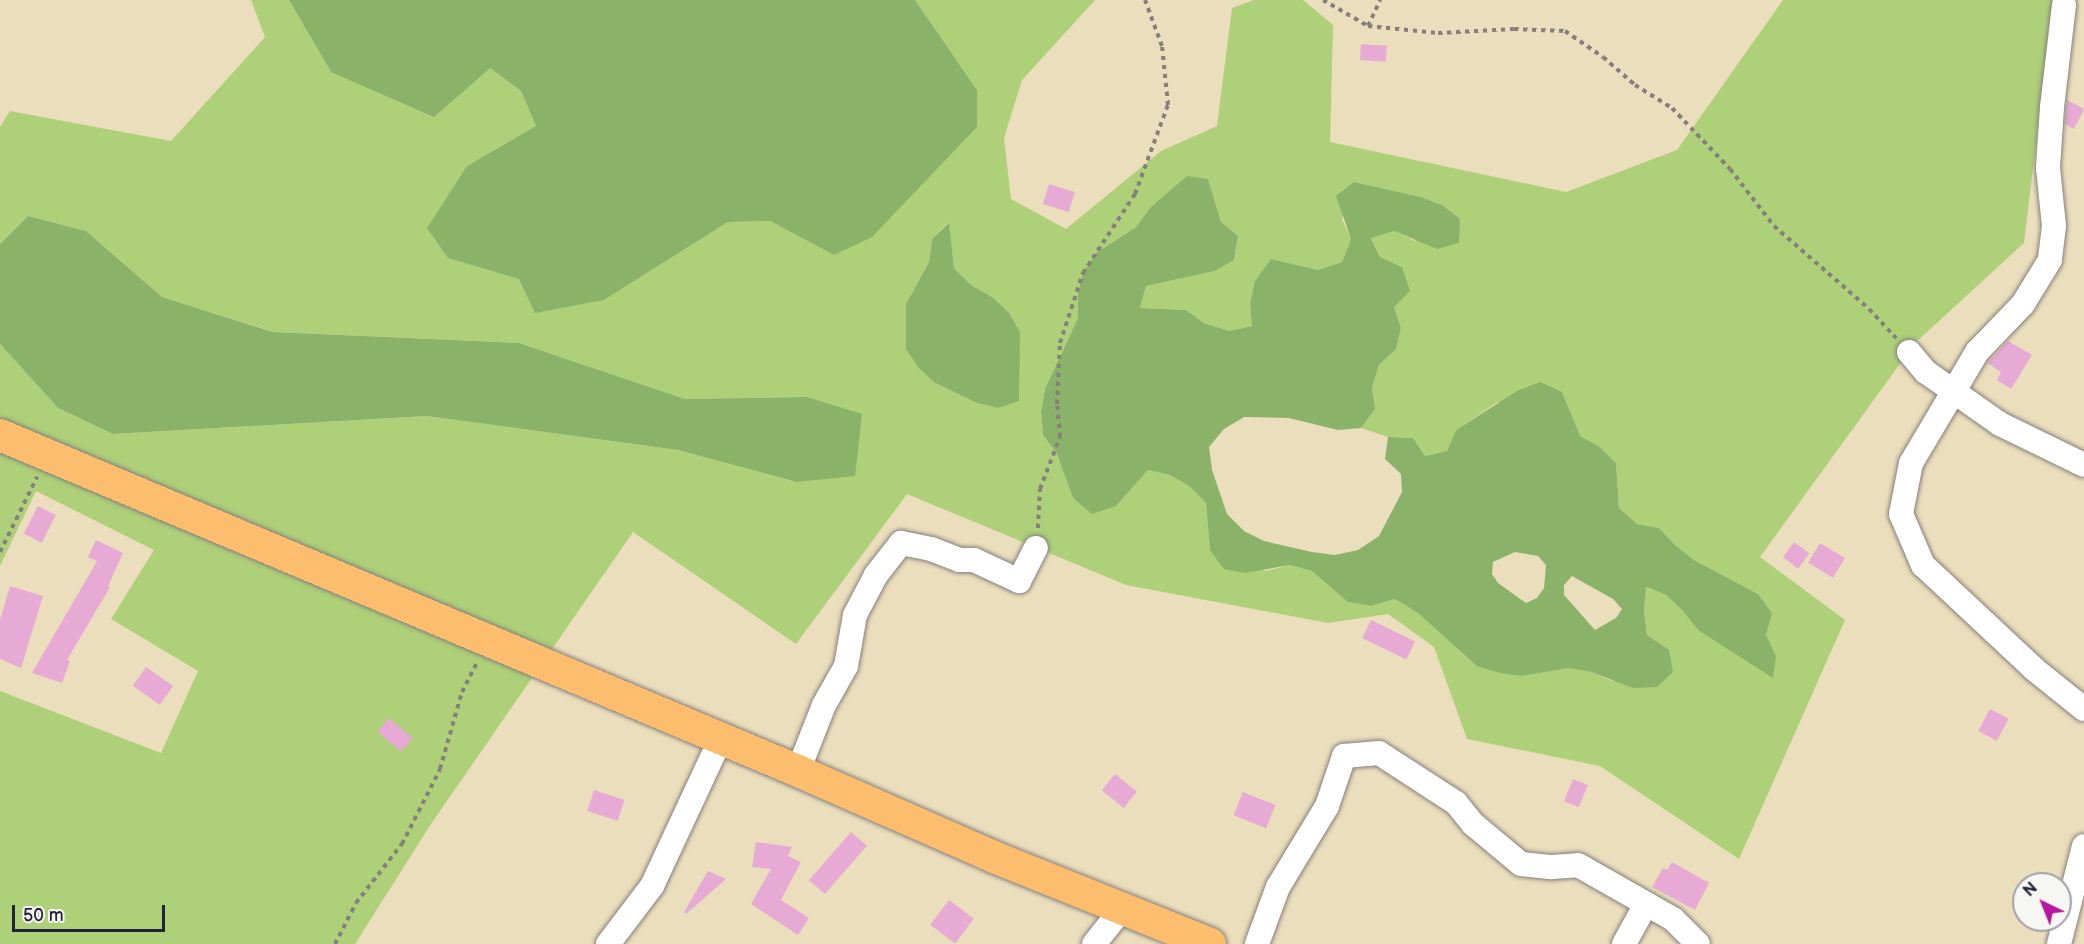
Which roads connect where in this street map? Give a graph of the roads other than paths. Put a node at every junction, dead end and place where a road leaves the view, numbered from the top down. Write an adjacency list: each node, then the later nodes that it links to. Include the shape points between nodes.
1 (2064, 5): 3 (street, via 2048,168 2054,226 2050,260 2023,304 1977,352)
2 (1908, 352): 3 (street, via 1926,372)
3 (1954, 392): 5 (street, via 2000,424); 7 (street, via 1911,463 1901,514 1923,565 2034,669)
4 (0, 435): 8 (main road)
5 (2084, 465)
6 (1036, 548): 9 (street, via 1019,581 974,560 959,560 901,543 876,575 855,615 846,666 824,705)
7 (2084, 709)
8 (720, 740): 9 (main road); 13 (street, via 652,886)
9 (798, 771): 12 (main road)
10 (2084, 846): 19 (street)
11 (1646, 904): 16 (street, via 1578,865 1521,864 1473,824 1456,803 1379,753 1344,756 1327,806 1278,887); 17 (street); 18 (street, via 1673,919)
12 (1121, 910): 14 (street); 15 (main road)
13 (608, 944)
14 (1094, 944)
15 (1210, 944)
16 (1257, 944)
17 (1624, 944)
18 (1698, 944)
19 (2059, 944)

